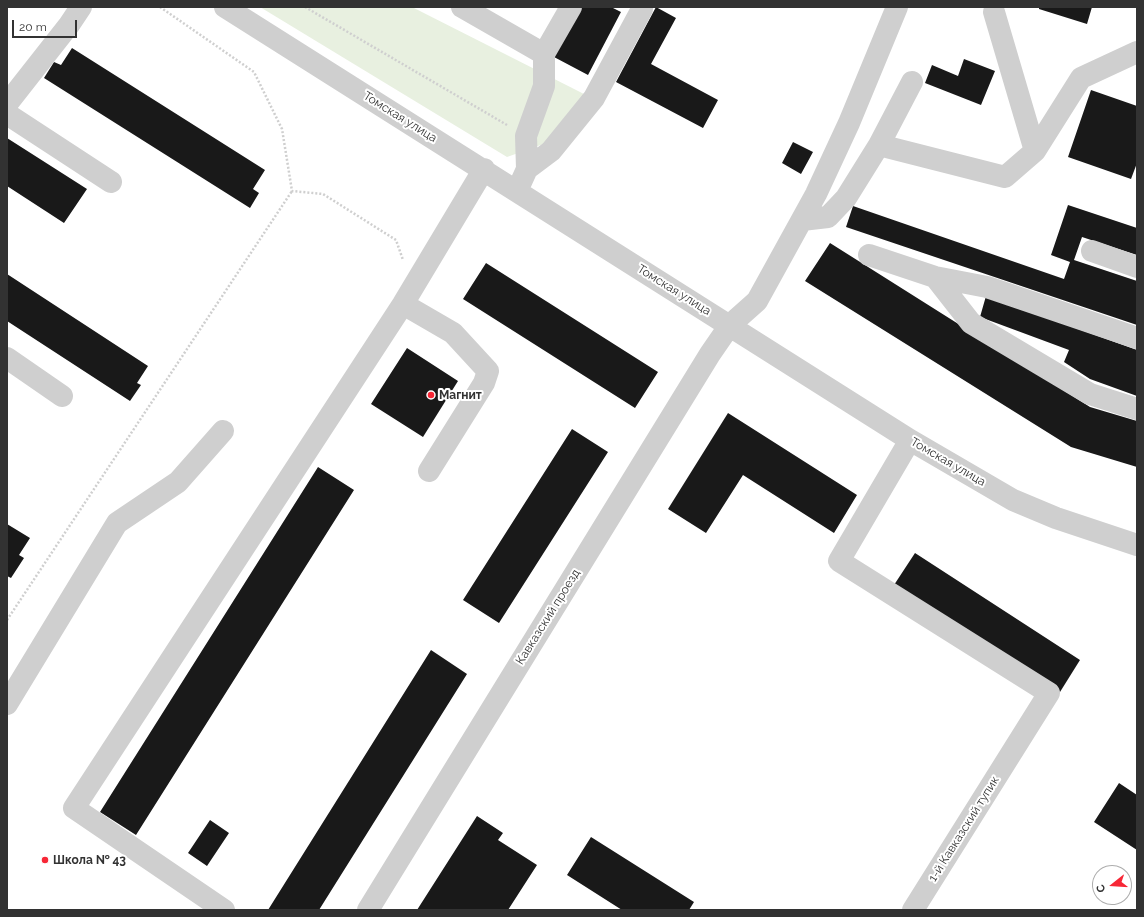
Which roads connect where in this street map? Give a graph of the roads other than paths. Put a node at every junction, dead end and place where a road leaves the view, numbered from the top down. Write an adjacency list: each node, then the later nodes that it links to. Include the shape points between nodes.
1 (81, 7): 11 (street)
2 (225, 7): 15 (street, Томская улица)
3 (462, 7): 9 (street)
4 (570, 7): 9 (street)
5 (897, 7): 19 (street, Кавказский проезд, via 849,123)
6 (642, 9): 16 (street, via 594,98 550,151)
7 (994, 12): 14 (street)
8 (1137, 52): 14 (street, via 1081,78)
9 (544, 54): 16 (street, via 544,86 526,136)
10 (912, 82): 13 (street)
11 (7, 104)
12 (7, 114): 17 (street)
13 (879, 145): 14 (street, via 1005,177); 19 (street, via 846,198 828,217)
14 (1035, 150)
15 (484, 169): 18 (street, Томская улица); 24 (street)
16 (527, 169): 18 (street)
17 (111, 182)
18 (517, 191): 25 (street, Томская улица)
19 (802, 220): 25 (street, Кавказский проезд, via 757,301)
20 (1092, 251): 22 (street)
21 (869, 255): 23 (street)
22 (1137, 267)
23 (936, 276): 26 (street, via 987,287); 29 (street, via 972,323 1090,394)
24 (408, 296): 32 (street, via 453,333 488,371 484,384); 36 (street, via 74,808)
25 (730, 325): 31 (street, Томская улица); 35 (street, Кавказский проезд)
26 (1137, 338)
27 (7, 358): 28 (street)
28 (62, 396)
29 (1137, 409)
30 (223, 431): 34 (street, via 178,482 117,523)
31 (910, 440): 33 (street, Томская улица, via 1013,500 1056,518); 37 (street, 1-й Кавказский тупик, via 838,560 1049,693)
32 (429, 471)
33 (1137, 544)
34 (7, 704)
35 (371, 909)
36 (224, 910)
37 (913, 910)

